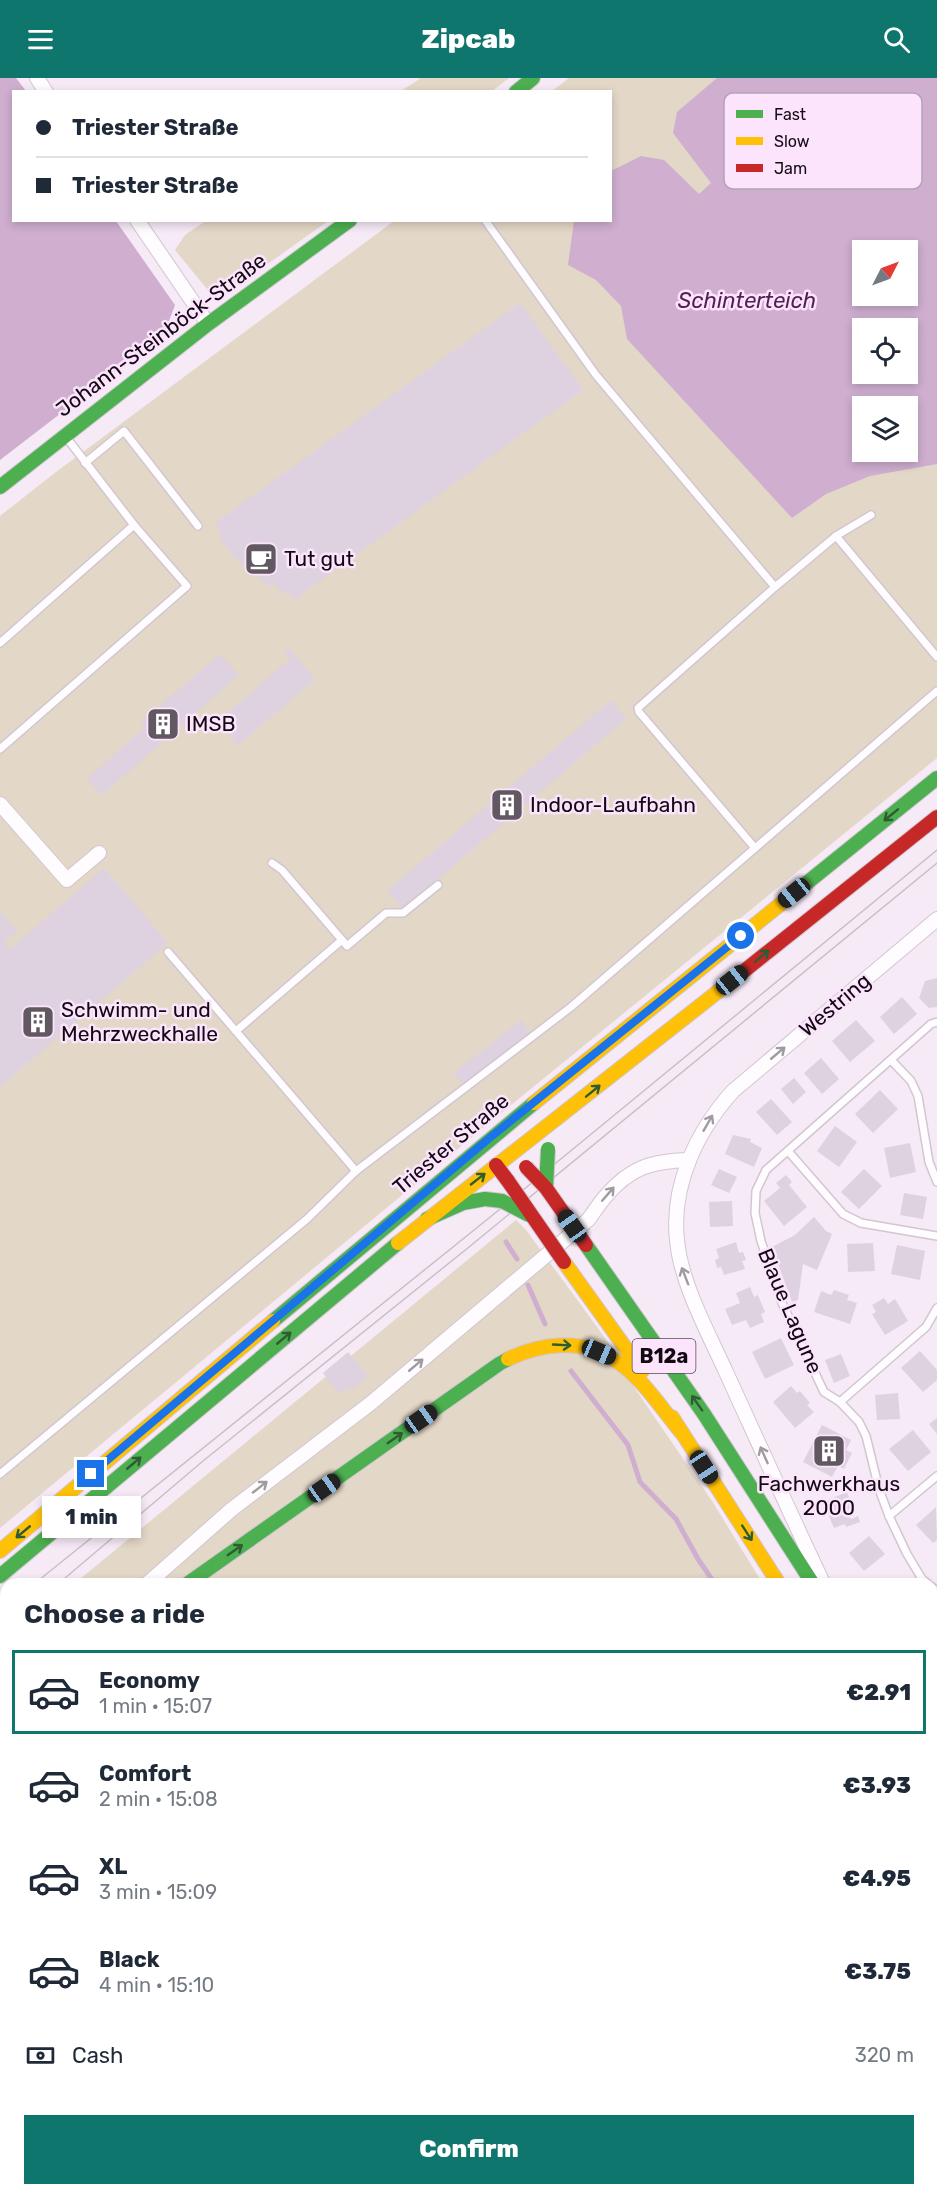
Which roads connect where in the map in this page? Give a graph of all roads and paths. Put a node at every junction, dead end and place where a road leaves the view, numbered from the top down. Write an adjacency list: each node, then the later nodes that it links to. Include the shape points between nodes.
1 (533, 78): 2 (main road)
2 (518, 90)
3 (138, 222): 6 (street)
4 (347, 222): 6 (main road, Johann-Steinböck-Straße)
5 (486, 222): 14 (lane, via 596,375)
6 (208, 324): 7 (main road, Johann-Steinböck-Straße)
7 (64, 435): 8 (lane); 9 (main road, Johann-Steinböck-Straße)
8 (85, 463): 11 (lane); 12 (lane, via 124,431)
9 (0, 487)
10 (872, 515): 13 (lane)
11 (134, 525): 15 (lane); 18 (lane, via 187,586)
12 (198, 526)
13 (836, 536): 14 (lane); 16 (lane)
14 (775, 587): 22 (lane, via 638,708)
15 (0, 643)
16 (937, 657)
17 (937, 691): 22 (lane)
18 (0, 749)
19 (937, 778): 33 (main road, Triester Straße, one-way to 33)
20 (0, 804): 23 (street, via 67,880)
21 (937, 817): 32 (main road, Triester Straße, one-way to 21)
22 (755, 848): 38 (lane, via 571,1007)
23 (99, 853)
24 (272, 863): 27 (lane)
25 (438, 885): 27 (lane, via 403,914 386,913 347,946)
26 (937, 919): 36 (street, Westring, one-way to 26, via 706,1125 733,1091)
27 (342, 940): 30 (lane)
28 (168, 952): 30 (lane)
29 (937, 1022): 31 (lane, Blaue Lagune)
30 (236, 1031): 38 (lane)
31 (891, 1060): 34 (lane, Blaue Lagune); 39 (lane, via 918,1096 929,1162)
32 (565, 1113): 35 (main road, Triester Straße); 40 (main road, bridge, via 548,1149)
33 (492, 1136): 35 (main road); 37 (main road); 50 (main road, Triester Straße, one-way to 50)
34 (788, 1151): 43 (lane, via 843,1214 861,1223); 45 (lane, Blaue Lagune, via 766,1170 756,1191 755,1213 783,1303 824,1392)
35 (514, 1152): 37 (main road, Triester Straße); 40 (main road, B12a, bridge)
36 (689, 1160): 52 (street, one-way to 36, via 232,1509 371,1403 588,1220 628,1175 648,1164); 56 (street, Westring, one-way to 36, via 700,1315 681,1264 676,1239 677,1213)
37 (496, 1165): 41 (main road, bridge); 42 (main road, Triester Straße, one-way to 37)
38 (356, 1171): 47 (lane, via 307,1219)
39 (937, 1182)
40 (546, 1188): 55 (main road, B12a, one-way to 40, bridge, via 704,1414)
41 (533, 1217): 42 (main road, bridge, via 502,1201 485,1199 463,1203); 46 (main road, bridge)
42 (427, 1219): 51 (main road, Triester Straße, one-way to 42)
43 (937, 1236)
44 (937, 1308): 45 (lane, via 926,1327)
45 (840, 1402): 49 (lane, Blaue Lagune, via 866,1436)
46 (681, 1432): 53 (main road, one-way to 46, via 499,1364 525,1350 551,1344 583,1346 615,1359); 54 (main road, one-way to 54)
47 (0, 1474)
48 (937, 1476): 49 (lane)
49 (889, 1516): 57 (lane, Blaue Lagune)
50 (0, 1551)
51 (0, 1576)
52 (154, 1578)
53 (196, 1578)
54 (774, 1578)
55 (809, 1578)
56 (821, 1578)
57 (921, 1578)

